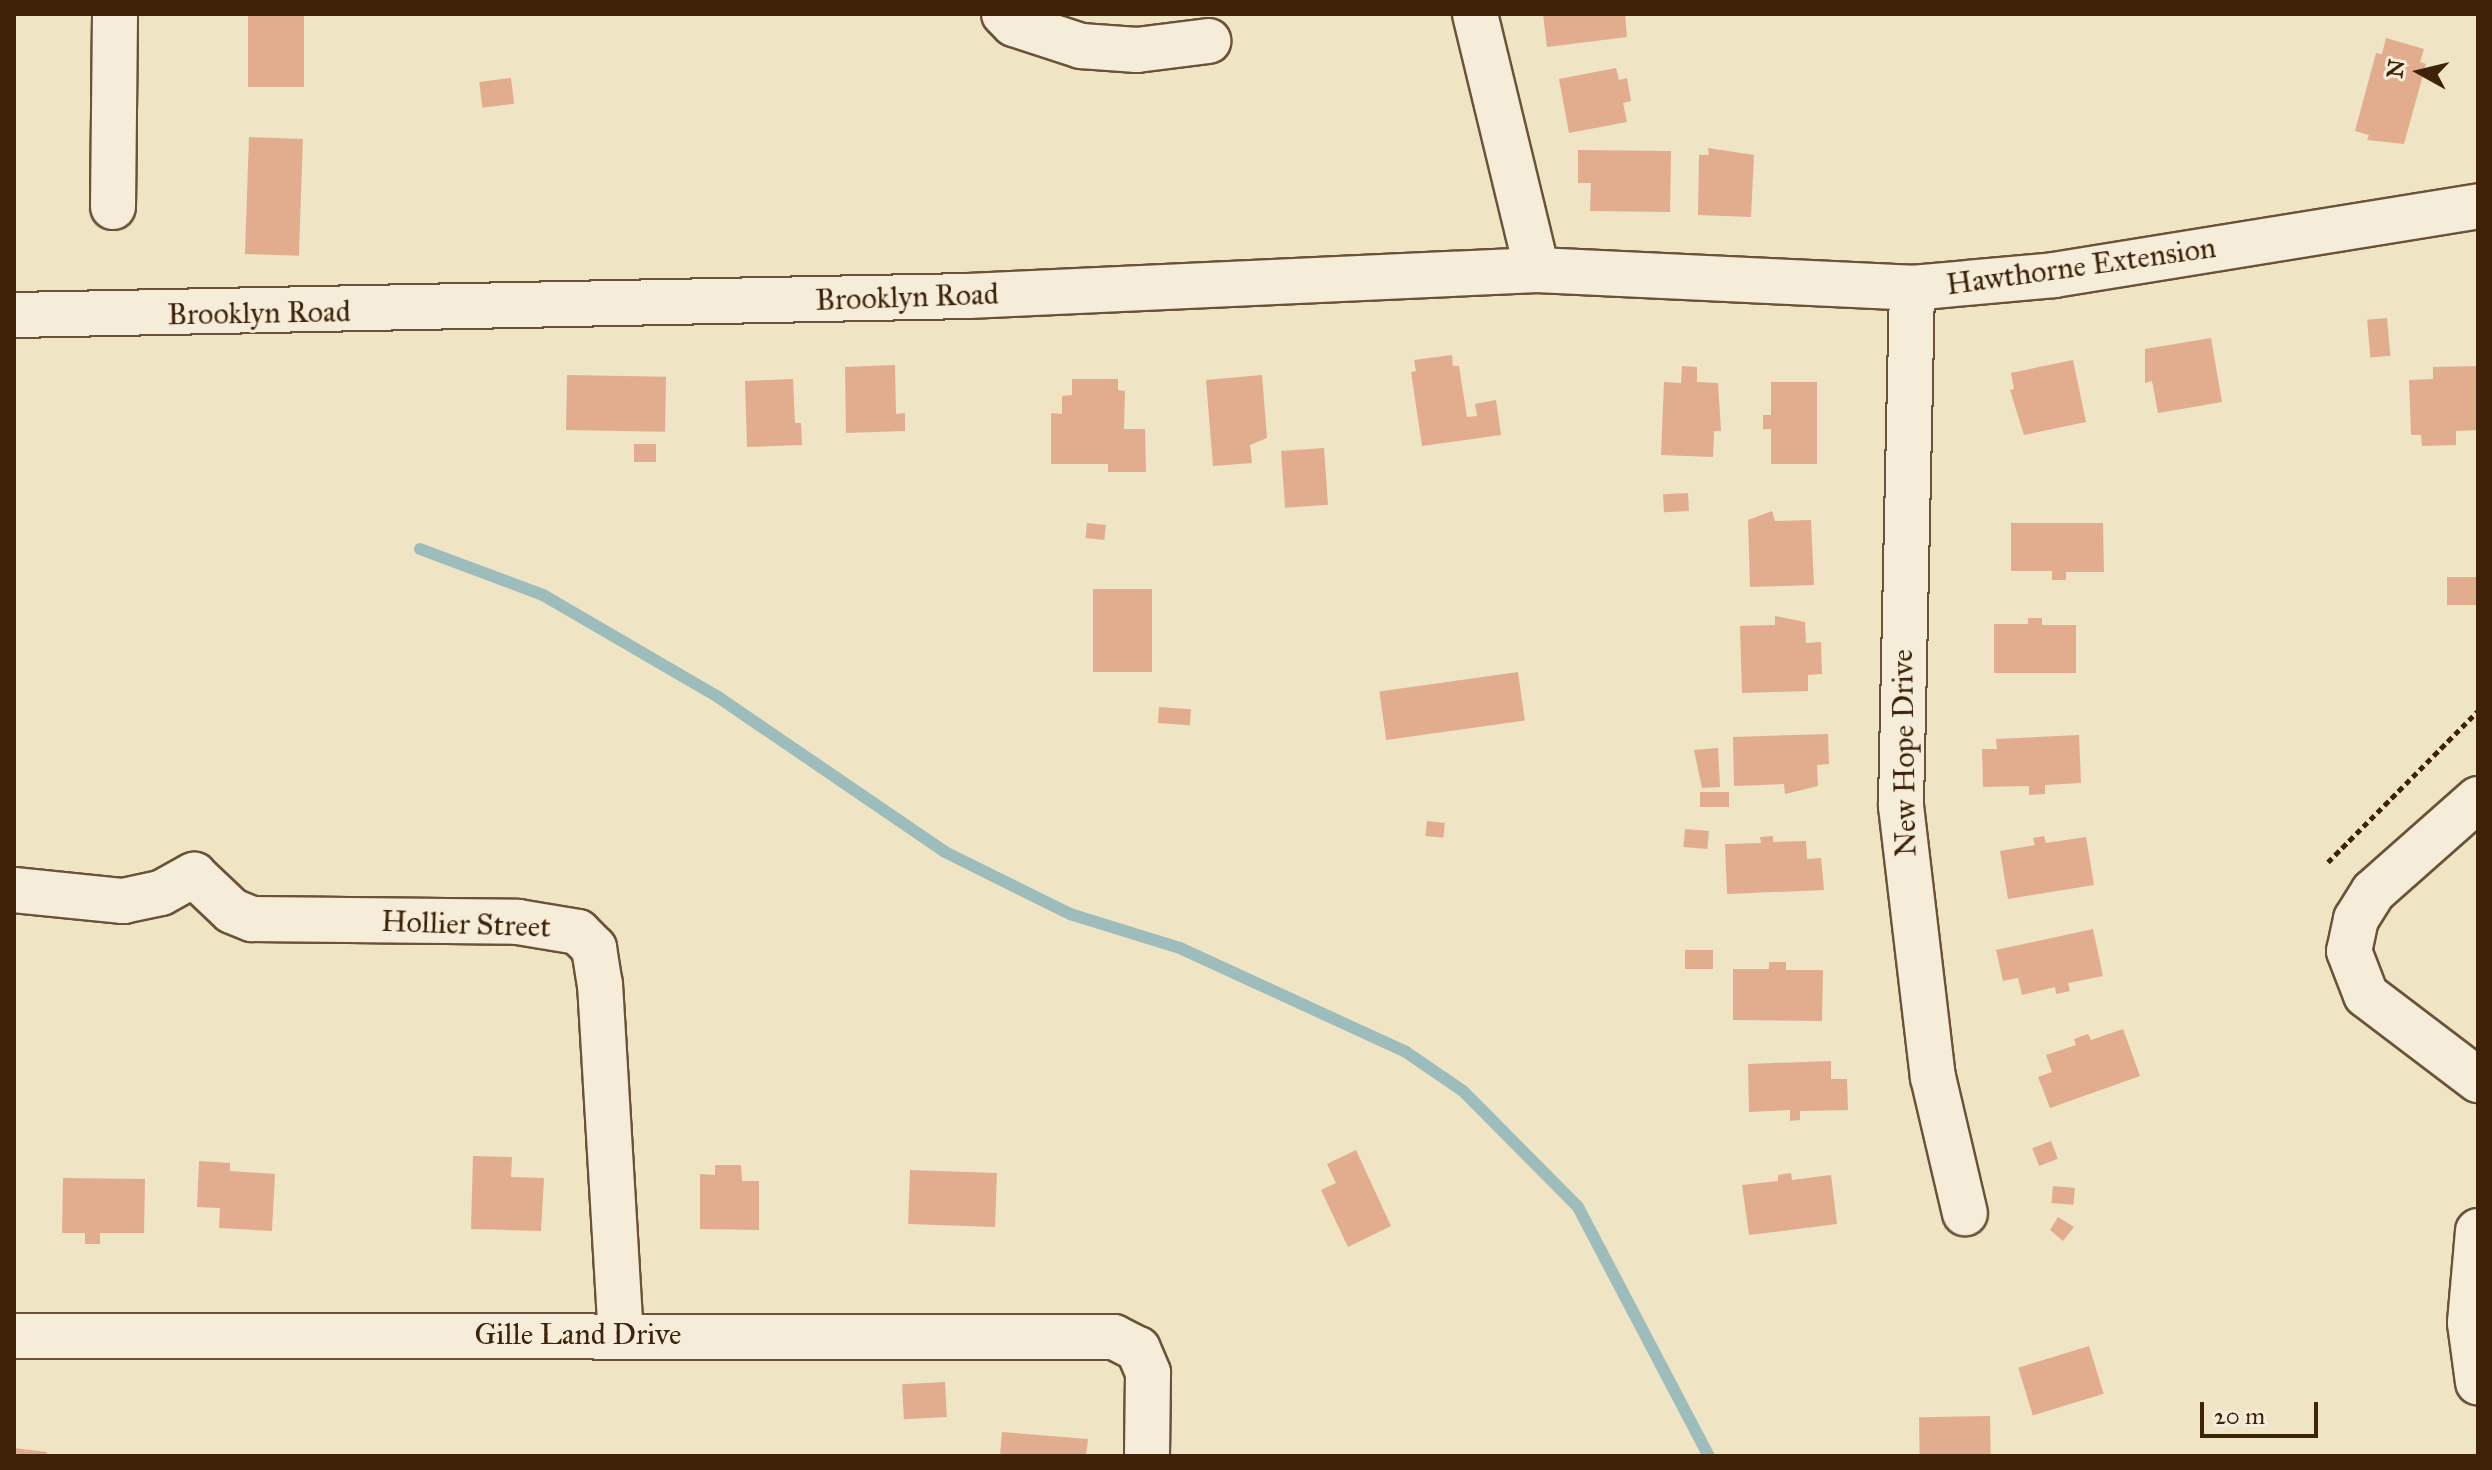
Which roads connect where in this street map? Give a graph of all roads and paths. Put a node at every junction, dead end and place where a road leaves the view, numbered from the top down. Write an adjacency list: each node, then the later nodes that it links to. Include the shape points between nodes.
1 (115, 14): 6 (street)
2 (1004, 14): 4 (street, via 1014,24 1081,46 1137,50)
3 (1475, 14): 7 (street)
4 (1208, 41)
5 (2478, 206): 8 (street, Hawthorne Extension, via 2054,275)
6 (113, 207)
7 (1537, 270): 8 (street, Hawthorne Extension); 9 (street, Brooklyn Road, via 968,296)
8 (1912, 288): 15 (street, New Hope Drive, via 1901,806 1933,1077)
9 (14, 315)
10 (2478, 711): 12 (path)
11 (2478, 799): 14 (street, via 2373,892 2356,919 2349,951 2366,995)
12 (2328, 862)
13 (14, 890): 17 (street, Hollier Street, via 123,901 161,893 194,875 232,911 252,919 552,924 578,932 594,948)
14 (2478, 1080)
15 (1965, 1213)
16 (2478, 1231): 19 (street, via 2470,1323)
17 (621, 1334): 18 (street, Gille Land Drive); 20 (street, Gille Land Drive, via 1114,1337 1138,1349 1148,1373)
18 (14, 1336)
19 (2478, 1382)
20 (1147, 1456)

